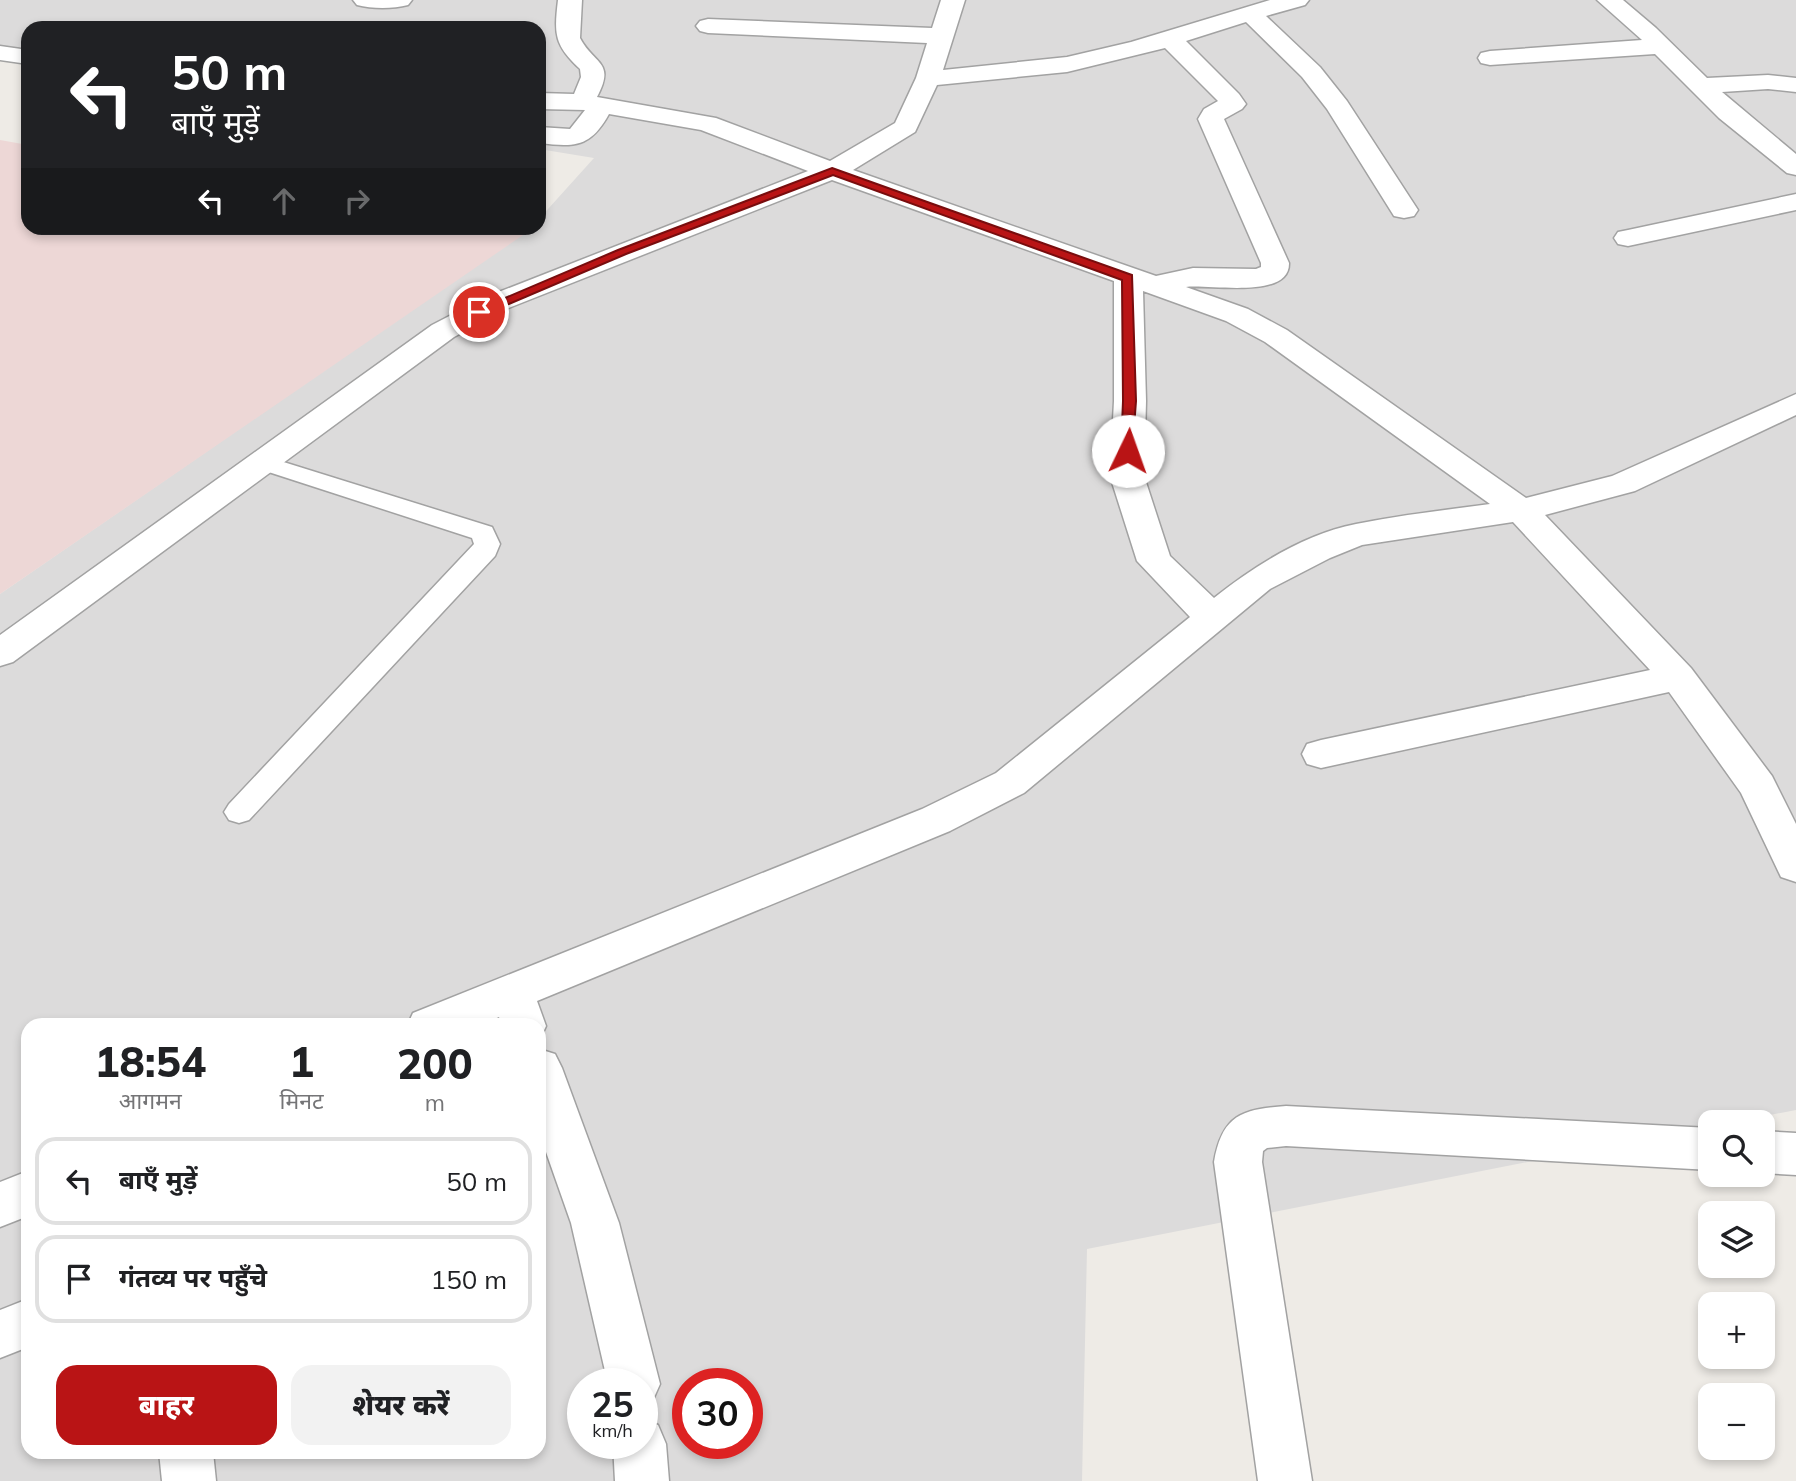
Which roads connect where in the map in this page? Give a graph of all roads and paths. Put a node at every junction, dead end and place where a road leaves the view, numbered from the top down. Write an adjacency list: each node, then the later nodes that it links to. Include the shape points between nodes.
1 (365, 0): 2 (street)
2 (400, 0)
3 (570, 0): 19 (street, via 566,35 594,72)
4 (953, 0): 9 (street)
5 (1297, 0): 7 (street)
6 (1609, 0): 11 (street)
7 (1249, 12): 10 (street); 24 (street, via 1332,97)
8 (708, 26): 9 (street)
9 (942, 36): 15 (street)
10 (1168, 37): 15 (street, via 1090,61); 26 (street, via 1233,104 1211,119 1275,271 1249,280)
11 (1661, 46): 14 (street); 17 (street)
12 (0, 53): 13 (street)
13 (21, 56)
14 (1490, 58)
15 (929, 78): 22 (street, via 905,127)
16 (1796, 85): 17 (street)
17 (1701, 86): 21 (street)
18 (546, 101): 19 (street)
19 (592, 104): 20 (street, via 588,131 581,136); 22 (street, via 707,123)
20 (546, 135)
21 (1796, 167)
22 (832, 171): 26 (street); 28 (street, via 496,303 443,331)
23 (1796, 202): 25 (street)
24 (1404, 210)
25 (1628, 239)
26 (1157, 281): 29 (street, via 1276,336); 30 (street, via 1130,401 1127,476 1154,561)
27 (1796, 403): 29 (street, via 1623,484)
28 (261, 463): 31 (street); 34 (lane, via 483,533 487,544)
29 (1521, 510): 30 (street, via 1356,536 1258,581); 32 (street)
30 (1213, 618): 36 (street, via 1010,783)
31 (0, 653)
32 (1678, 677): 33 (street); 35 (street, via 1758,786)
33 (1321, 754)
34 (239, 811)
35 (1796, 866)
36 (518, 1009): 37 (street)
37 (471, 1018)
38 (546, 1098): 46 (street, via 595,1223)
39 (1698, 1148): 51 (street, via 1257,1128 1241,1142 1238,1162)
40 (1775, 1153): 41 (street)
41 (1796, 1154)
42 (21, 1196): 43 (street)
43 (0, 1205)
44 (21, 1325): 45 (street)
45 (0, 1334)
46 (630, 1368)
47 (187, 1459): 49 (street)
48 (640, 1459): 50 (street)
49 (189, 1481)
50 (642, 1481)
51 (1285, 1481)

